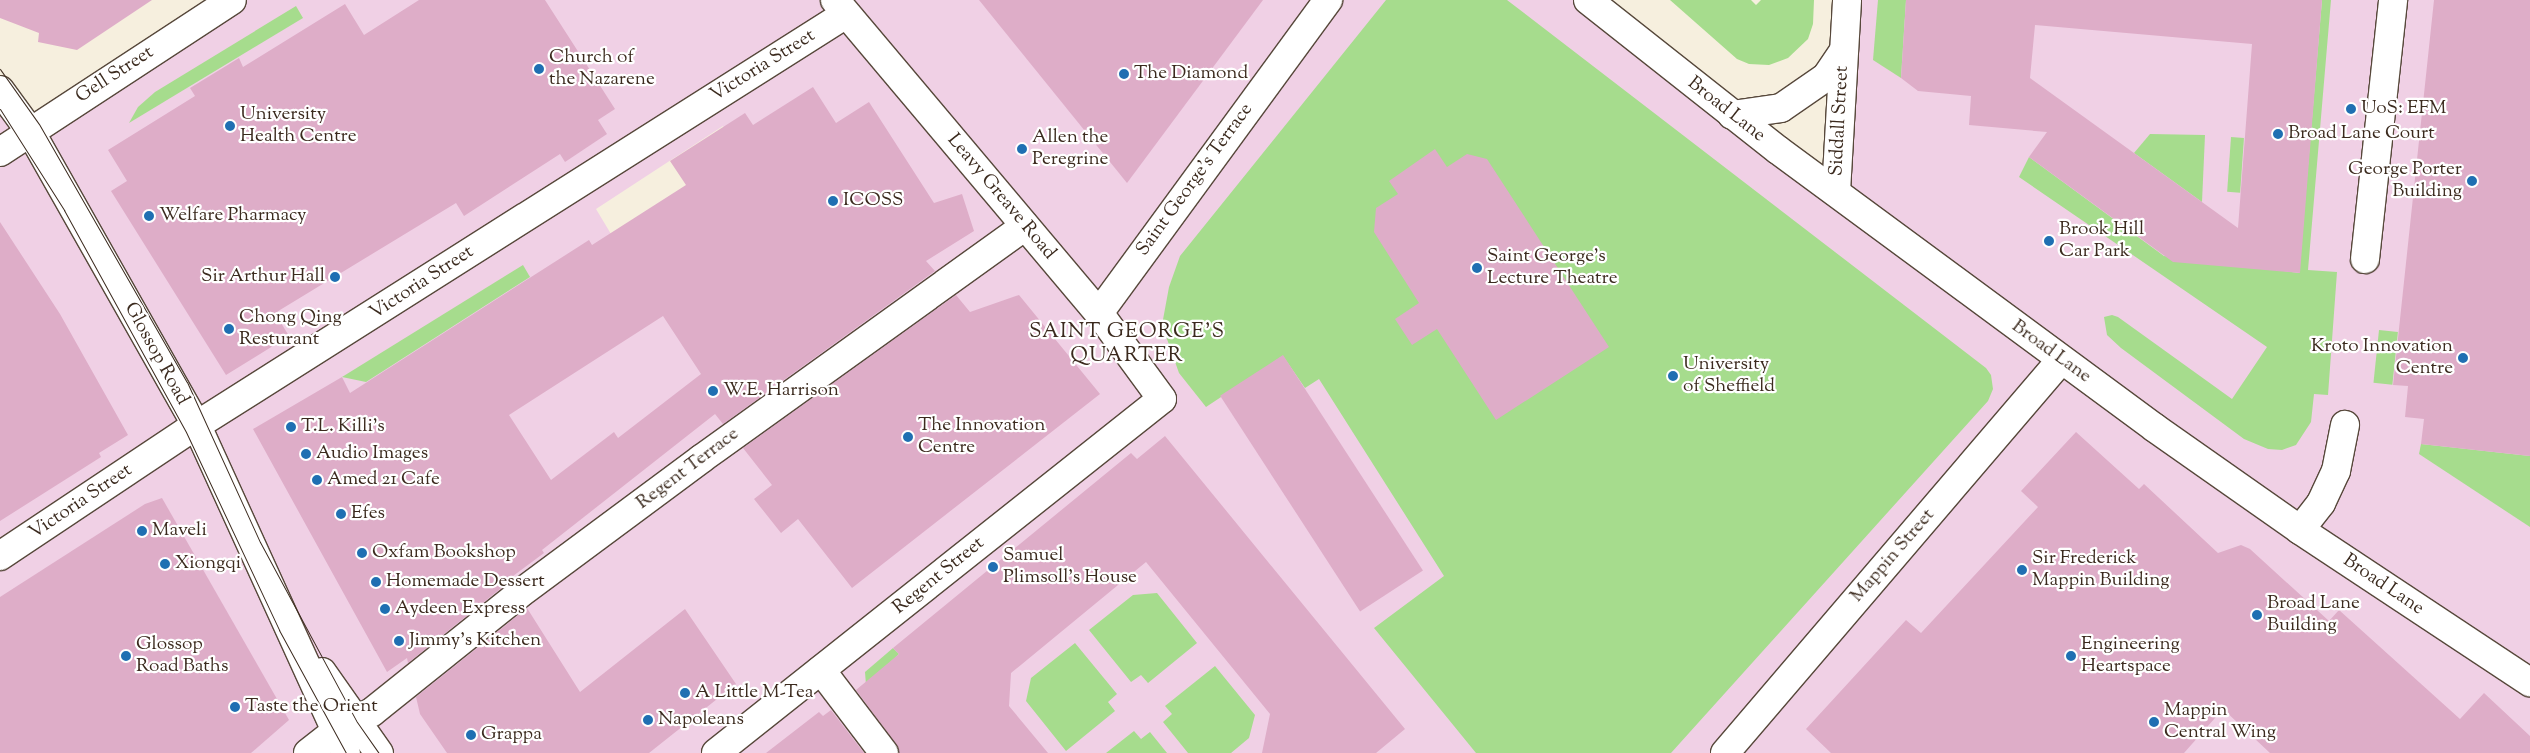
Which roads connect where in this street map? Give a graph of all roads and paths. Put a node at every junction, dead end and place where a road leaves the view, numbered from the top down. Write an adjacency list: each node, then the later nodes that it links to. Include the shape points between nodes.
1 (232, 0): 10 (street, Gell Street)
2 (1328, 0): 15 (street, Saint George's Terrace)
3 (1588, 0): 9 (street, Broad Lane)
4 (1847, 0): 7 (street, Siddall Street)
5 (2393, 0): 14 (street)
6 (840, 7): 13 (street, Leavy Greave Road); 19 (street, Victoria Street, via 664,129)
7 (1844, 50): 9 (street, Siddall Street, via 1826,77 1781,108); 12 (street, Siddall Street)
8 (0, 90): 10 (street, Glossop Road)
9 (1732, 115): 12 (street, Broad Lane)
10 (30, 131): 11 (street, Gell Street); 19 (street, Glossop Road)
11 (0, 152)
12 (1836, 192): 16 (street, Broad Lane)
13 (1025, 226): 15 (street, Leavy Greave Road); 24 (street, Regent Terrace, via 518,594)
14 (2365, 259)
15 (1100, 313): 17 (street, Leavy Greave Road)
16 (2062, 360): 20 (street, Broad Lane); 29 (street, Mappin Street)
17 (1162, 399): 22 (street, Regent Street)
18 (2345, 425): 20 (street, via 2336,471 2321,503)
19 (197, 426): 21 (street, Victoria Street); 24 (street, Glossop Road, via 292,630)
20 (2300, 530): 23 (street, Broad Lane)
21 (0, 556)
22 (821, 670): 27 (street, Regent Street); 28 (street)
23 (2530, 682)
24 (346, 735): 25 (street, Regent Terrace); 26 (street, Glossop Road)
25 (308, 753)
26 (379, 753)
27 (716, 753)
28 (884, 753)
29 (1725, 753)

